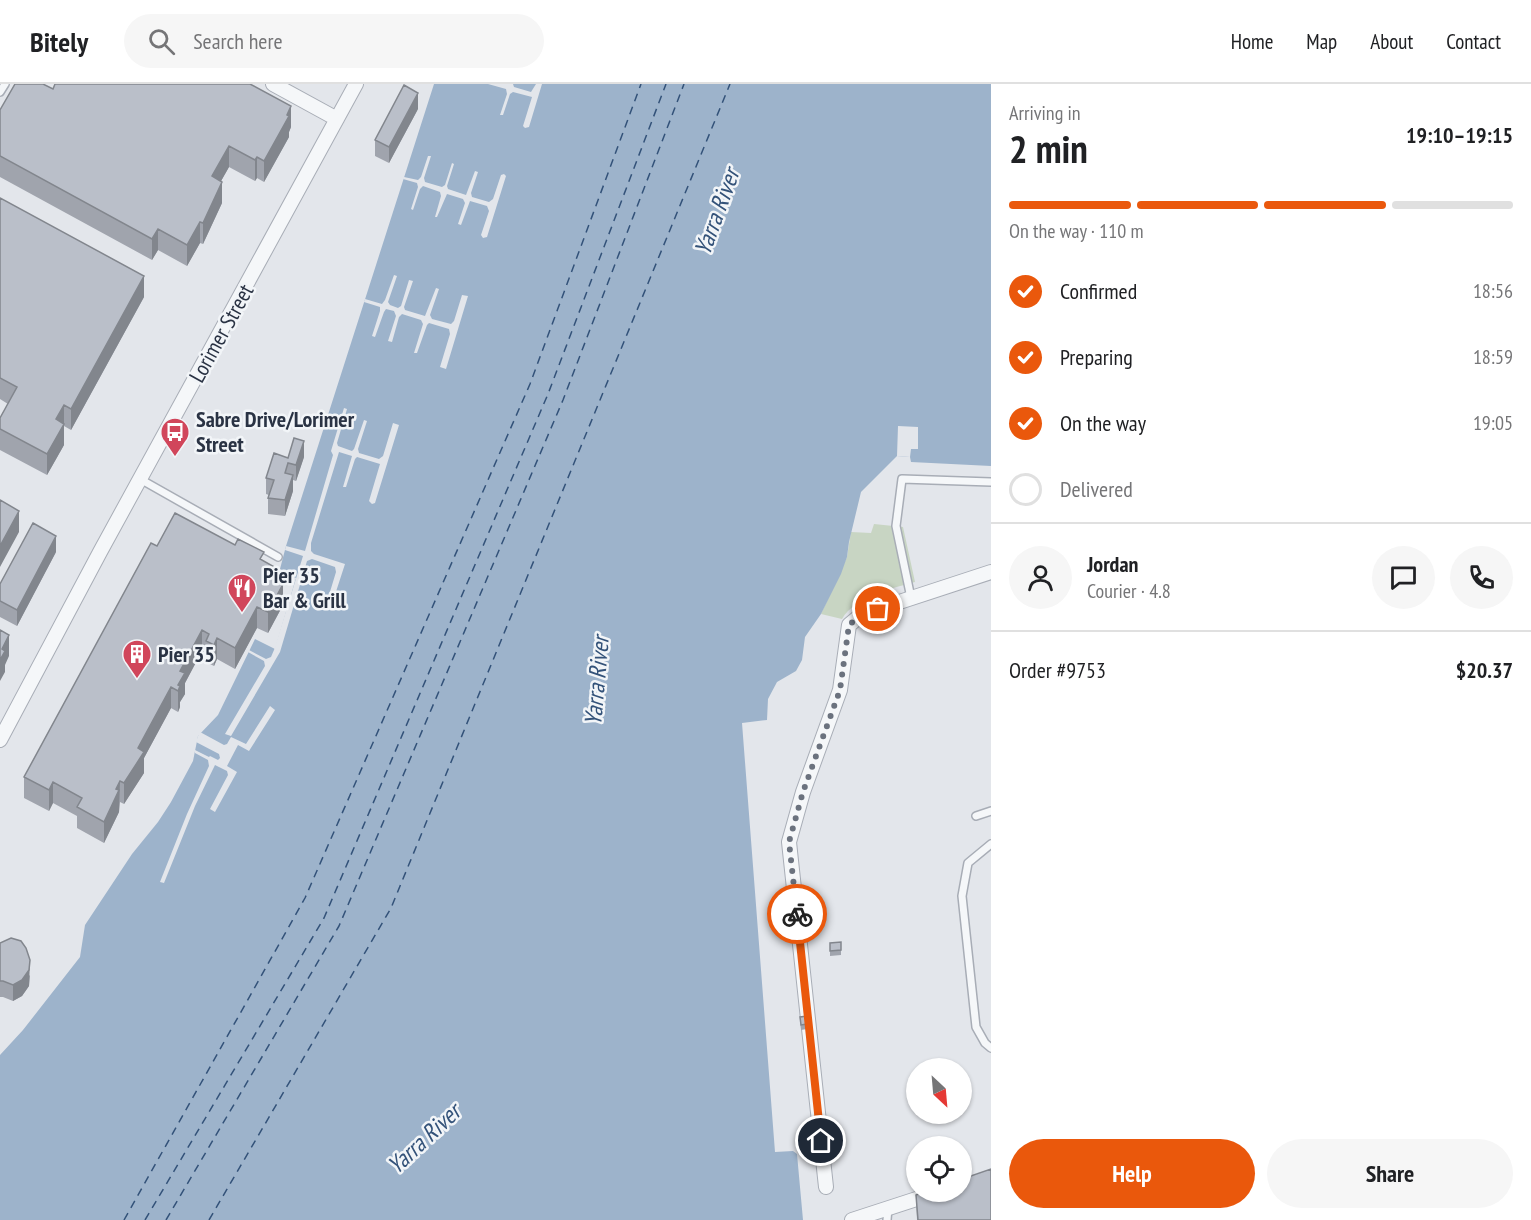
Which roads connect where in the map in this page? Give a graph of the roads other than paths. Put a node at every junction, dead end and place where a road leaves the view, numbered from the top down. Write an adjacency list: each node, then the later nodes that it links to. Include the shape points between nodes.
1 (5, 84): 4 (lane)
2 (273, 84): 5 (street)
3 (356, 84): 5 (street, Lorimer Street)
4 (0, 92)
5 (337, 119): 6 (street, Lorimer Street)
6 (140, 479): 8 (lane); 11 (street, Lorimer Street)
7 (991, 482): 10 (lane, via 902,479 896,526)
8 (278, 557)
9 (991, 572): 10 (street)
10 (911, 598): 16 (street, via 861,615 849,625 840,690 789,842)
11 (0, 740)
12 (991, 811): 13 (lane)
13 (976, 816)
14 (991, 844): 15 (lane, via 968,863 962,896 976,1027)
15 (991, 1048)
16 (826, 1187)
17 (915, 1202): 18 (street)
18 (887, 1214): 19 (street)
19 (852, 1220)

